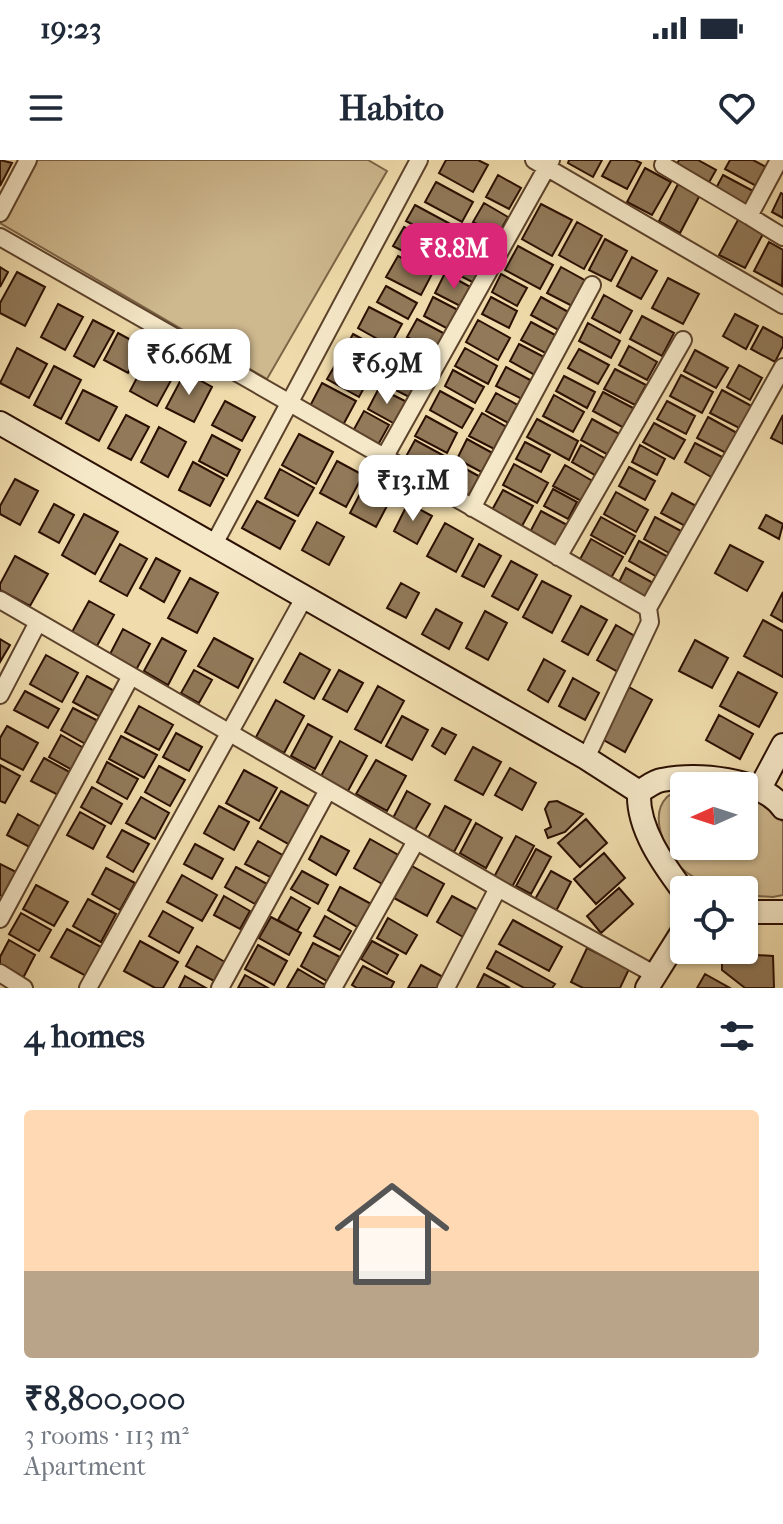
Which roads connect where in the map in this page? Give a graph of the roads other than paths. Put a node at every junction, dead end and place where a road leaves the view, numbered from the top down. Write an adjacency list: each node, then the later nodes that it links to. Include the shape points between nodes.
1 (28, 160): 6 (street)
2 (419, 160): 14 (street)
3 (779, 160): 7 (street)
4 (661, 162): 7 (street)
5 (544, 163): 11 (street); 16 (street)
6 (0, 213)
7 (749, 216): 9 (street)
8 (0, 237): 14 (street)
9 (783, 237)
10 (592, 285): 17 (street)
11 (783, 305)
12 (683, 340): 19 (street)
13 (783, 367): 22 (street)
14 (289, 403): 16 (street); 18 (street)
15 (0, 423): 18 (street)
16 (384, 458): 17 (street)
17 (472, 508): 19 (street)
18 (213, 546): 20 (street)
19 (558, 557): 22 (street)
20 (304, 598): 26 (street); 28 (street)
21 (0, 600): 23 (street)
22 (648, 608): 28 (street, via 650,622)
23 (38, 622): 24 (street); 25 (street)
24 (131, 676): 26 (street); 38 (street)
25 (0, 695)
26 (228, 733): 29 (street); 43 (street)
27 (783, 745): 30 (street)
28 (586, 758): 31 (street)
29 (328, 790): 33 (street); 44 (street)
30 (759, 790): 31 (street, via 738,781 695,778 660,780); 32 (street)
31 (639, 792): 34 (street, via 638,808)
32 (783, 808)
33 (416, 841): 35 (street); 45 (street)
34 (672, 876)
35 (498, 888): 41 (street); 46 (street)
36 (758, 912): 37 (street)
37 (783, 912)
38 (0, 919)
39 (670, 950): 41 (street)
40 (0, 973): 42 (street)
41 (650, 981)
42 (24, 988)
43 (88, 988)
44 (220, 988)
45 (333, 988)
46 (446, 988)

